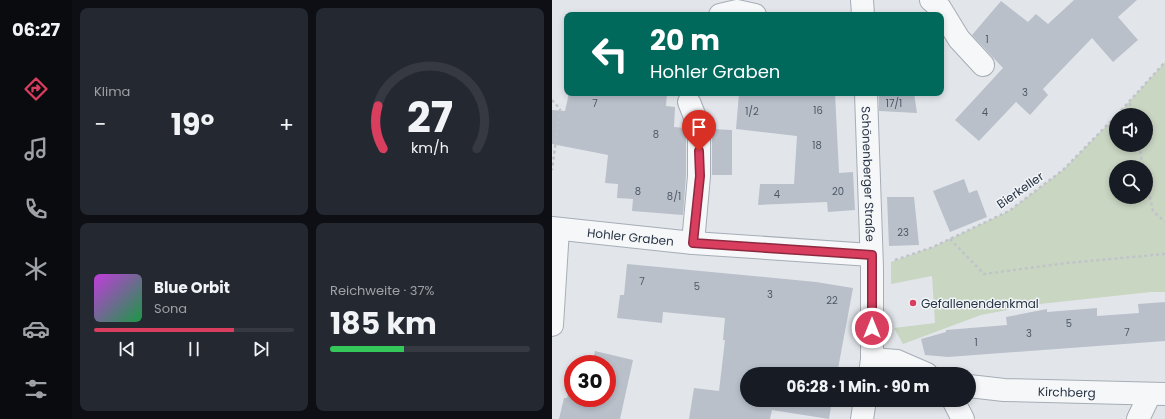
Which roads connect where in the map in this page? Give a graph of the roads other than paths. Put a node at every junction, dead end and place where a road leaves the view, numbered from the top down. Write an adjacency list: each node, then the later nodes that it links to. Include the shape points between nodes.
1 (862, 0): 3 (street)
2 (931, 0): 4 (street)
3 (863, 12)
4 (942, 12)
5 (944, 15): 6 (street, via 959,39)
6 (983, 65)
7 (866, 96): 11 (street, Schönenberger Straße)
8 (689, 102): 10 (street, via 699,126 700,176)
9 (555, 229): 10 (street, Hohler Graben); 12 (street, Hohler Graben)
10 (693, 243): 11 (street, Hohler Graben)
11 (872, 261): 13 (street, Schönenberger Straße)
12 (552, 325)
13 (871, 366): 14 (street, via 897,361)
14 (911, 367)
15 (976, 387): 16 (street, Kirchberg, via 1004,390)
16 (1157, 394): 21 (street)
17 (865, 407): 19 (street)
18 (957, 407): 20 (street)
19 (862, 419)
20 (964, 419)
21 (1138, 419)

